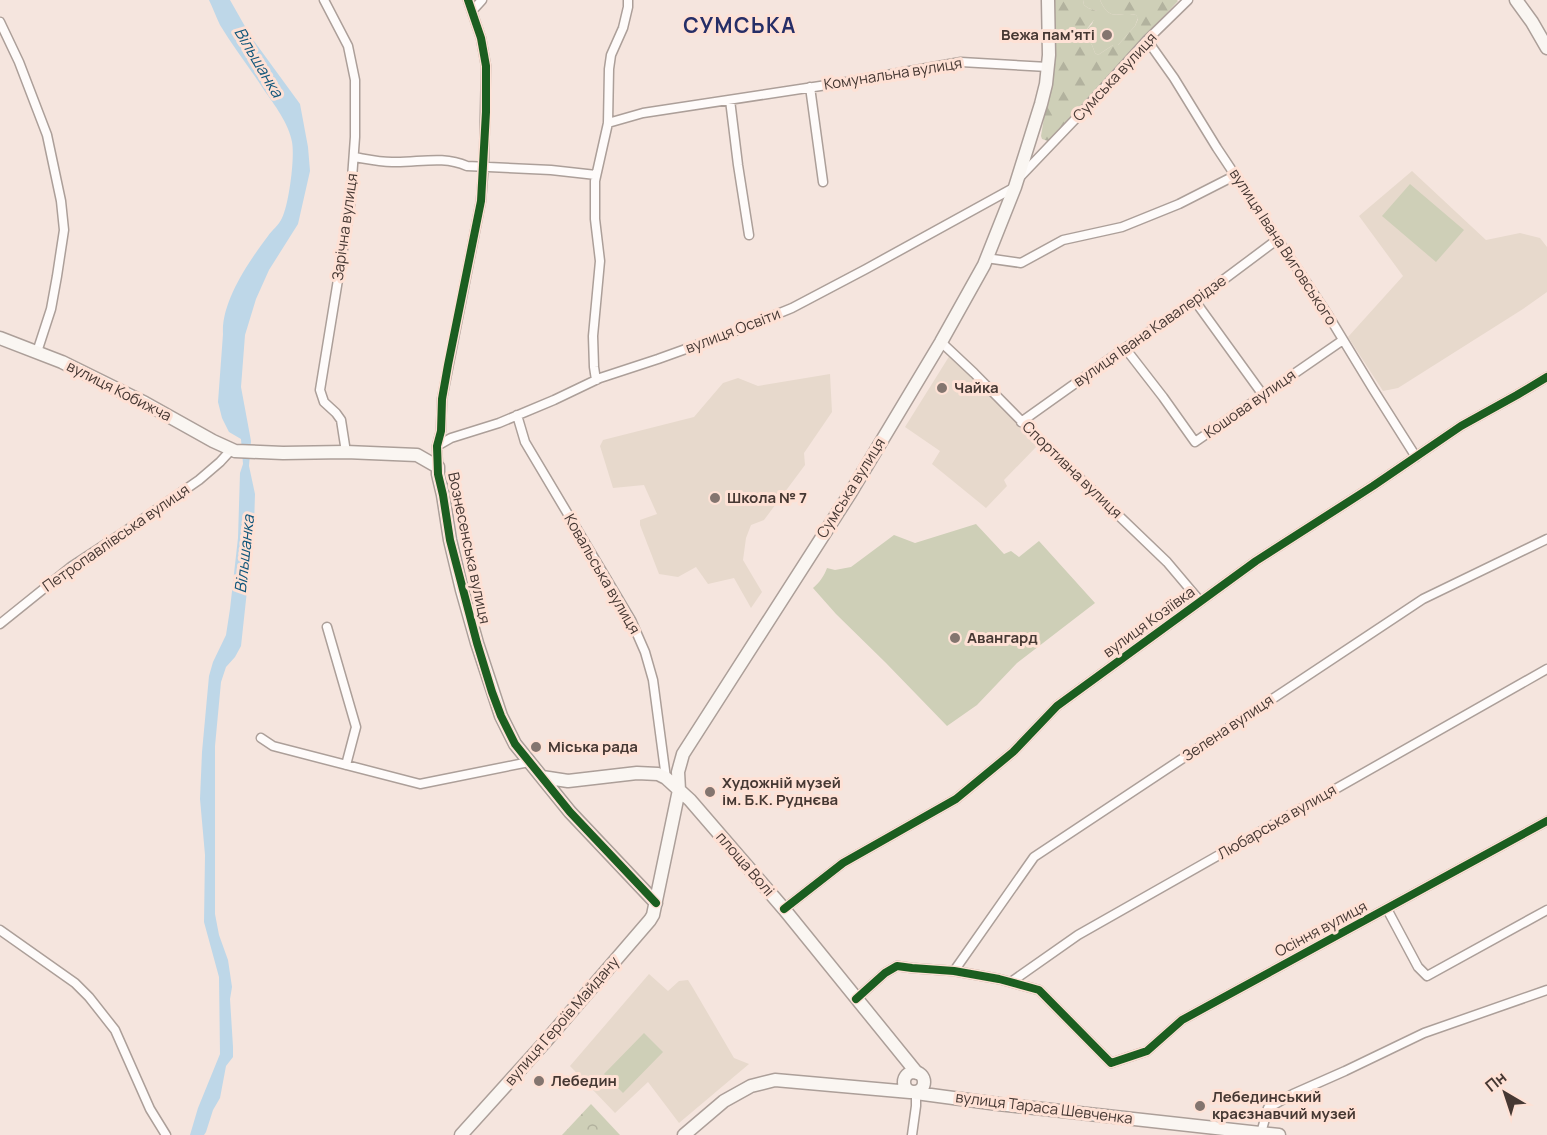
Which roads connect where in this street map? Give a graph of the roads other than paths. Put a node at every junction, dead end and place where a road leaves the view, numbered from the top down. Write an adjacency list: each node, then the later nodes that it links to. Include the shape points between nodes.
1 (324, 0): 16 (street, Зарічна вулиця, via 348,46 355,80)
2 (468, 0): 8 (street, Вознесенська вулиця)
3 (482, 0): 8 (street)
4 (628, 0): 15 (street, via 623,28 611,55)
5 (1048, 0): 12 (main road, Сумська вулиця)
6 (1188, 0): 10 (street, Сумська вулиця)
7 (1516, 0): 11 (main road)
8 (472, 11): 17 (street, Вознесенська вулиця, via 486,66)
9 (0, 22): 30 (street, via 47,135 61,201 64,230 57,276)
10 (1147, 40): 19 (street, вулиця Івана Виговського); 21 (street, Сумська вулиця)
11 (1547, 48)
12 (1048, 67): 13 (street, Комунальна вулиця, via 961,62); 21 (main road, Сумська вулиця, via 1041,104)
13 (810, 87): 14 (street, Комунальна вулиця); 20 (street, Комунальна вулиця)
14 (730, 100): 15 (street, Комунальна вулиця, via 643,113); 22 (street)
15 (608, 123): 18 (street)
16 (354, 157): 17 (street, via 392,162 455,161); 38 (street, Зарічна вулиця, via 350,206 320,390 324,402 341,420)
17 (483, 167): 18 (street); 36 (street, Вознесенська вулиця, via 442,399)
18 (596, 175): 32 (street, via 600,261 593,336)
19 (1236, 175): 23 (street, вулиця Івана Виговського); 24 (street, via 1122,227 1063,240 1022,263)
20 (823, 182)
21 (1016, 184): 24 (main road, Сумська вулиця); 32 (street, вулиця Освіти, via 792,308)
22 (749, 235)
23 (1278, 239): 25 (street, вулиця Івана Кавалерідзе); 27 (street, вулиця Івана Виговського)
24 (986, 258): 28 (main road, Сумська вулиця)
25 (1195, 302): 29 (street, вулиця Івана Кавалерідзе); 33 (street)
26 (0, 338): 30 (main road, вулиця Кобижча)
27 (1343, 340): 33 (street, Кошова вулиця); 39 (street, вулиця Івана Виговського)
28 (941, 342): 35 (street, Спортивна вулиця); 51 (main road, Сумська вулиця, via 851,492 683,754)
29 (1125, 348): 33 (street, Кошова вулиця, via 1195,442); 35 (street, вулиця Івана Кавалерідзе)
30 (37, 352): 37 (main road, вулиця Кобижча, via 145,403)
31 (1547, 377): 39 (street, вулиця Козіївка, via 1461,426)
32 (596, 380): 34 (street, вулиця Освіти)
33 (1263, 395)
34 (517, 415): 36 (street, вулиця Освіти); 50 (street, Ковальська вулиця, via 525,442 631,620 645,652 653,680)
35 (1021, 422): 42 (street, Спортивна вулиця, via 1167,562)
36 (438, 446): 40 (street, Вознесенська вулиця)
37 (233, 451): 38 (main road); 43 (street, Петропавлівська вулиця, via 199,480 72,566)
38 (346, 452): 40 (main road, via 417,455)
39 (1416, 457): 42 (street, вулиця Козіївка)
40 (438, 467): 47 (main road, Вознесенська вулиця, via 450,540 477,643 501,716)
41 (1547, 539): 58 (street, Зелена вулиця, via 1423,598 1034,857)
42 (1200, 601): 54 (street, вулиця Козіївка, via 1057,706 1013,752 956,799 843,864)
43 (0, 624)
44 (327, 627): 48 (street, via 356,727)
45 (1547, 669): 59 (street, Любарська вулиця, via 1077,935)
46 (261, 738): 48 (street, via 273,746)
47 (529, 762): 48 (street, via 420,784); 49 (main road, Вознесенська вулиця)
48 (346, 765)
49 (542, 777): 50 (main road, via 568,781 637,773); 53 (main road, Вознесенська вулиця)
50 (666, 778): 51 (main road, площа Волі)
51 (679, 790): 53 (main road); 54 (main road, площа Волі)
52 (1547, 821): 55 (street, Осіння вулиця)
53 (656, 903): 69 (main road, вулиця Героїв Майдану, via 650,920)
54 (784, 909): 61 (main road, площа Волі)
55 (1387, 909): 56 (street, via 1418,967 1427,976); 59 (street, Осіння вулиця, via 1182,1020 1148,1051 1111,1063 1040,990)
56 (1547, 910)
57 (0, 930): 68 (street, via 75,983 107,1018)
58 (954, 971): 59 (street); 61 (street, via 897,966)
59 (1011, 982)
60 (1547, 990): 67 (street, via 1424,1033 1293,1094 1269,1108)
61 (856, 999): 62 (main road, площа Волі, via 905,1058)
62 (913, 1077): 63 (main road); 64 (main road, площа Волі, via 904,1086); 64 (main road, via 922,1089); 65 (main road, площа Волі)
63 (890, 1091): 64 (main road, вулиця Тараса Шевченка); 70 (main road, вулиця Тараса Шевченка, via 775,1080 751,1086 724,1101)
64 (913, 1093): 65 (main road, вулиця Тараса Шевченка); 71 (street, via 916,1106)
65 (938, 1096): 66 (main road, вулиця Тараса Шевченка)
66 (1186, 1129): 67 (main road, вулиця Тараса Шевченка)
67 (1261, 1133): 72 (main road, вулиця Тараса Шевченка)
68 (166, 1135)
69 (461, 1135)
70 (684, 1135)
71 (912, 1135)
72 (1279, 1135)

